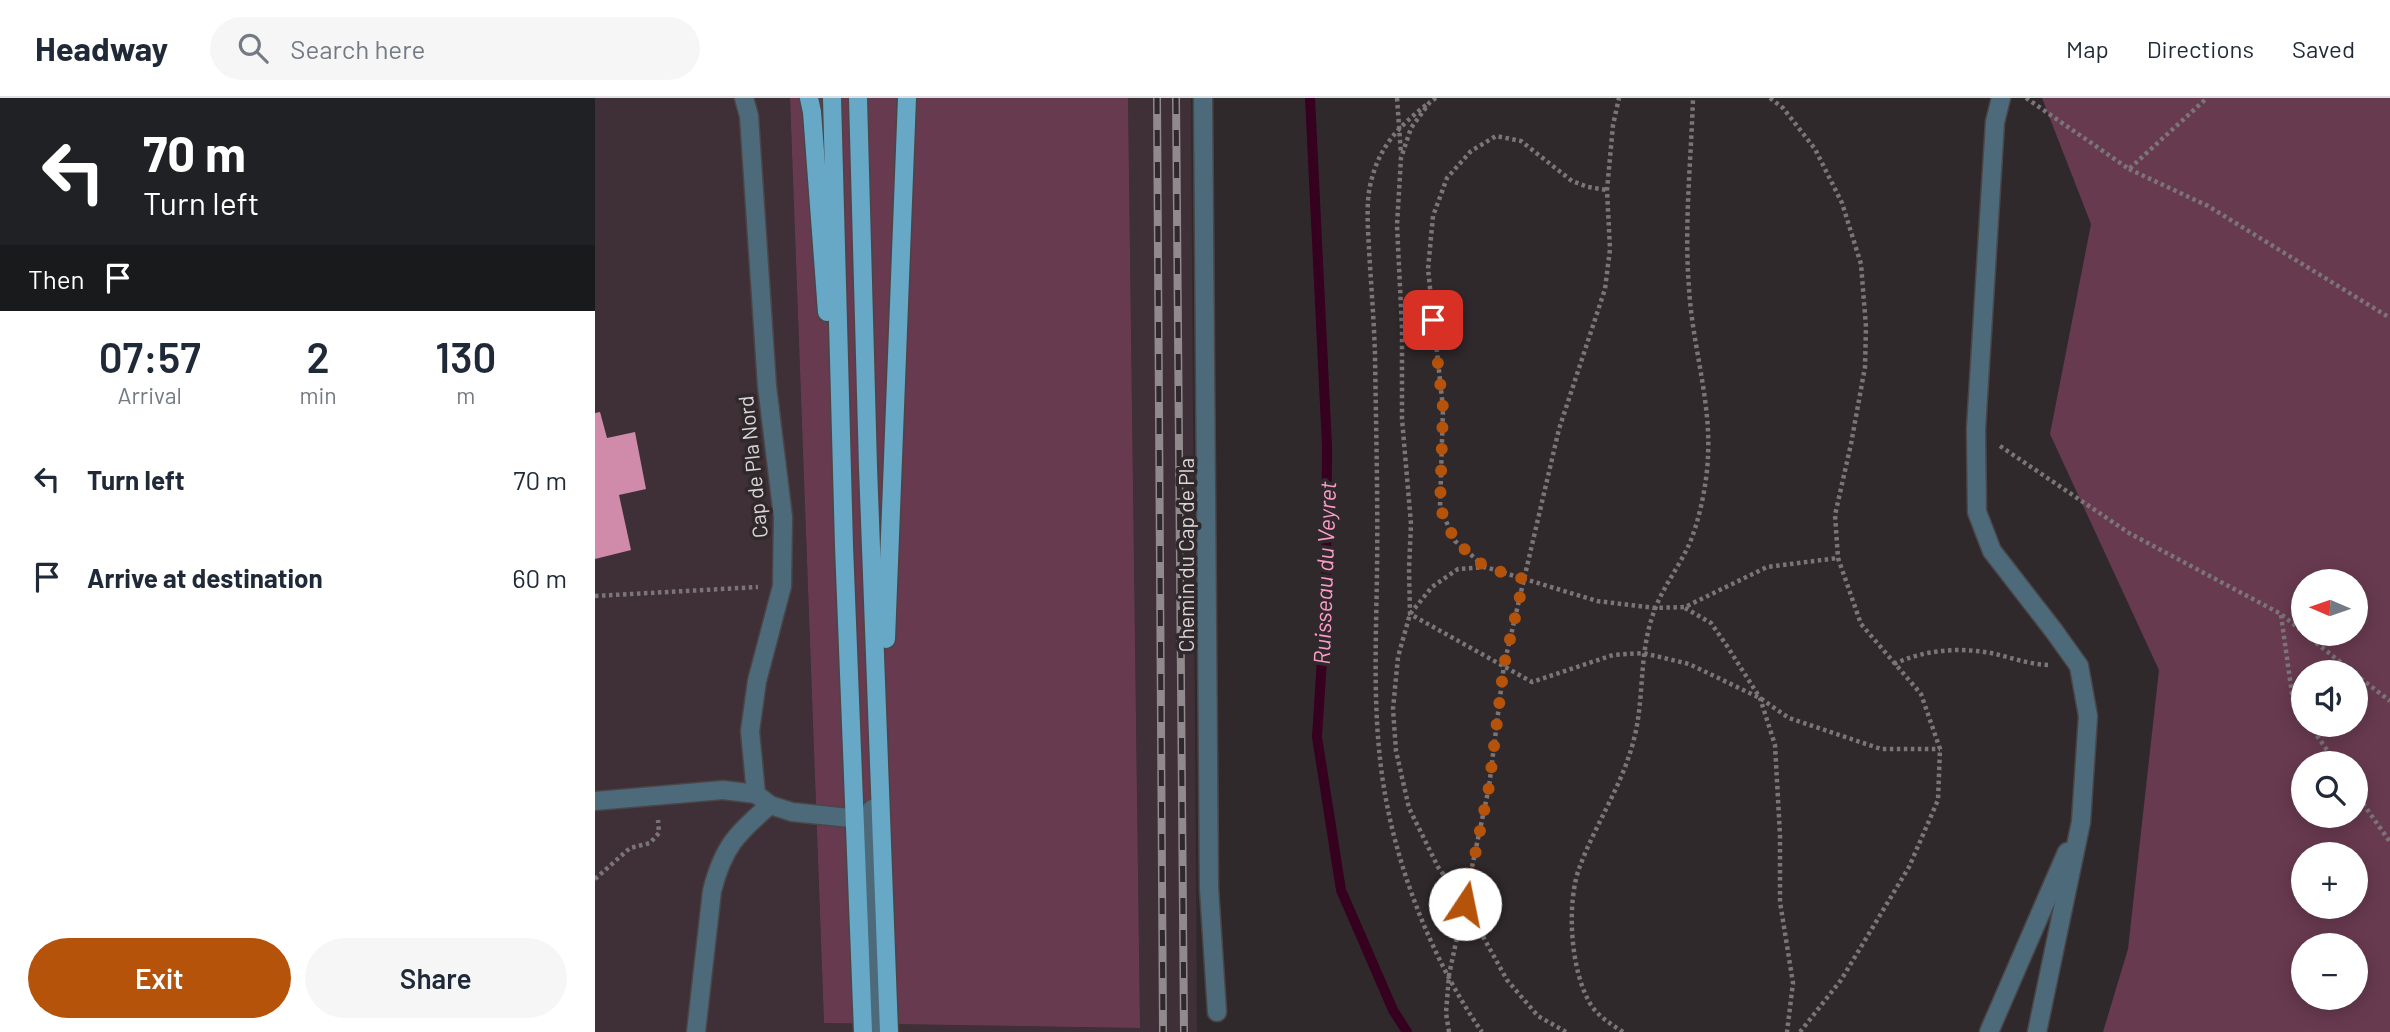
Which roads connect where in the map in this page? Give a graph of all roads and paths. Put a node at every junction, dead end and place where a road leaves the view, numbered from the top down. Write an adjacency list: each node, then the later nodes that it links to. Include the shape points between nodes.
1 (744, 98): 26 (street, Cap de Pla Nord, via 767,386 783,517)
2 (809, 98): 22 (main road)
3 (832, 98): 22 (main road)
4 (858, 98): 44 (main road)
5 (907, 98): 44 (main road)
6 (1203, 98): 55 (street, Chemin du Cap de Pla, via 1209,888)
7 (1397, 98): 16 (path)
8 (1436, 98): 15 (path)
9 (1619, 98): 19 (path)
10 (1693, 98): 29 (path, via 1689,287 1706,407 1708,457 1689,546)
11 (1770, 98): 23 (path, via 1815,149 1842,204 1861,264 1865,367 1835,515)
12 (2001, 98): 21 (street, via 1994,122)
13 (2025, 98): 18 (path)
14 (2207, 98): 18 (path)
15 (1430, 102): 16 (path); 17 (path, via 1411,128)
16 (1399, 126): 17 (path); 54 (path, via 1378,159 1369,215 1379,753 1400,858 1423,923)
17 (1401, 158): 30 (path, via 1397,225 1402,419 1411,524)
18 (2129, 169): 20 (path, via 2207,205)
19 (1607, 190): 24 (path, via 1572,181 1521,141 1496,136 1471,151 1447,178 1433,216 1428,269 1443,408 1440,508 1455,541); 25 (path, via 1610,250 1605,289 1559,429)
20 (2390, 318)
21 (1976, 429): 31 (path, via 2129,533); 38 (street, via 1977,512 1992,551)
22 (844, 546): 49 (main road)
23 (1838, 558): 28 (path, via 1767,568); 36 (path, via 1861,624)
24 (1485, 567): 25 (path); 30 (path, via 1458,569 1432,587)
25 (1524, 579): 29 (path, via 1597,601); 37 (path)
26 (782, 586): 27 (path); 46 (street, Cap de Pla Nord, via 757,681 750,731)
27 (595, 596)
28 (1685, 607): 29 (path); 41 (path, via 1711,623)
29 (1655, 608): 34 (path)
30 (1410, 614): 37 (path); 53 (path, via 1398,657 1393,709 1396,751 1409,808 1438,867)
31 (2281, 614): 32 (path); 40 (path)
32 (2291, 622)
33 (2320, 646): 35 (path)
34 (1643, 653): 37 (path, via 1613,655 1532,682); 41 (path, via 1689,664); 63 (path, via 1635,739 1579,869 1573,903 1579,974 1591,1004)
35 (2338, 660)
36 (1894, 664): 38 (path, via 1939,650 1988,652 2040,665); 43 (path, via 1921,694)
37 (1504, 665): 53 (path, via 1489,787)
38 (2079, 666): 50 (street, via 2088,716)
39 (2368, 684): 42 (path)
40 (2291, 686)
41 (1760, 698): 43 (path, via 1789,718 1881,750); 64 (path, via 1777,768 1780,902 1793,983)
42 (2390, 701)
43 (1940, 749): 65 (path, via 1938,800 1909,867 1841,980)
44 (881, 775): 49 (street); 59 (main road)
45 (654, 795): 46 (street, via 723,790); 47 (street); 52 (path, via 659,833 650,843 630,848)
46 (763, 800): 49 (street, via 792,812); 56 (street, via 717,868)
47 (595, 801)
48 (2368, 811): 51 (path)
49 (862, 820): 57 (main road); 58 (street)
50 (2081, 822): 66 (street); 67 (street)
51 (2390, 842)
52 (595, 878)
53 (1465, 904): 54 (path); 62 (path, via 1507,980 1538,1016)
54 (1449, 975): 60 (path); 61 (path)
55 (1217, 1012)
56 (696, 1032)
57 (863, 1032)
58 (880, 1032)
59 (889, 1032)
60 (1449, 1032)
61 (1482, 1032)
62 (1566, 1032)
63 (1623, 1032)
64 (1787, 1032)
65 (1800, 1032)
66 (1989, 1032)
67 (2037, 1032)

